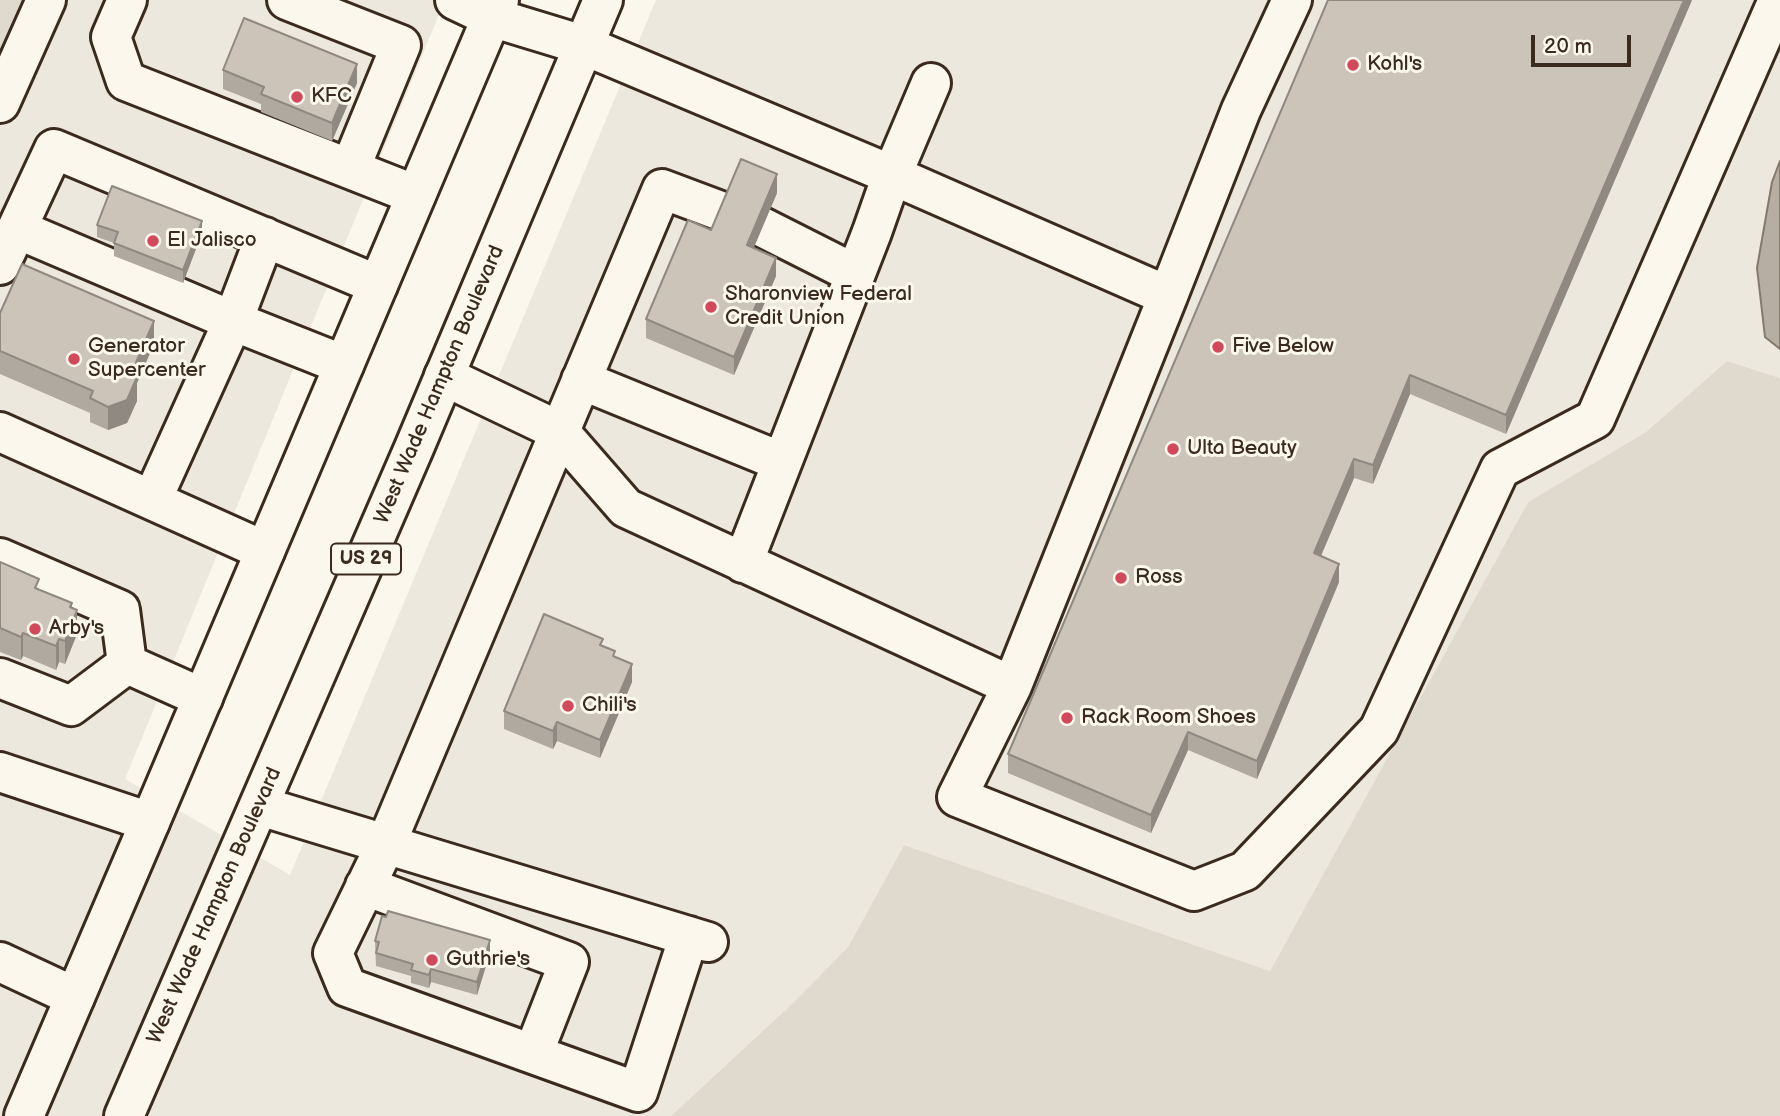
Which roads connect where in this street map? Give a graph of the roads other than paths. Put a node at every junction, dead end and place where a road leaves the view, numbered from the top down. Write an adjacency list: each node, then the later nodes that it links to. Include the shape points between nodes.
1 (46, 0): 11 (main road)
2 (127, 0): 12 (main road, via 111,37 126,81)
3 (287, 0): 12 (main road, via 401,45)
4 (455, 0): 8 (main road)
5 (603, 0): 9 (main road, West Wade Hampton Boulevard / US 29)
6 (1292, 0): 22 (main road, via 1241,110)
7 (1778, 0): 36 (main road, via 1595,419 1500,469 1380,730 1245,871 1194,891 957,797)
8 (495, 9): 9 (main road); 14 (main road)
9 (583, 45): 13 (main road); 25 (main road, West Wade Hampton Boulevard / US 29)
10 (930, 82): 13 (main road)
11 (0, 103)
12 (350, 169): 14 (main road)
13 (892, 175): 20 (main road); 22 (main road)
14 (416, 195): 21 (main road)
15 (726, 213): 26 (main road, via 662,189)
16 (762, 227): 20 (main road)
17 (17, 229): 18 (main road, via 54,149); 19 (main road); 23 (main road)
18 (265, 237): 21 (main road); 23 (main road)
19 (0, 265)
20 (855, 274): 29 (main road)
21 (378, 285): 24 (main road)
22 (1168, 296): 36 (main road)
23 (233, 321): 24 (main road); 30 (main road)
24 (344, 365): 31 (main road)
25 (444, 376): 27 (main road); 39 (main road, West Wade Hampton Boulevard / US 29)
26 (581, 380): 27 (main road); 29 (main road)
27 (559, 431): 33 (main road, via 626,508); 41 (main road)
28 (0, 432): 30 (main road)
29 (782, 462): 33 (main road)
30 (152, 500): 31 (main road)
31 (265, 551): 37 (main road)
32 (0, 558): 34 (main road, via 120,610)
33 (743, 562): 36 (main road)
34 (127, 664): 35 (main road, via 71,706); 37 (main road)
35 (0, 678)
36 (1012, 686)
37 (203, 698): 40 (main road)
38 (0, 772): 40 (main road)
39 (260, 806): 41 (main road); 47 (main road, West Wade Hampton Boulevard / US 29)
40 (150, 822): 44 (main road)
41 (386, 844): 42 (main road); 45 (main road, via 698,939 638,1092)
42 (365, 886): 45 (main road, via 333,953 347,987); 45 (main road, via 569,962)
43 (0, 962): 44 (main road)
44 (75, 998): 46 (main road)
45 (533, 1054)
46 (24, 1116)
47 (124, 1116)

